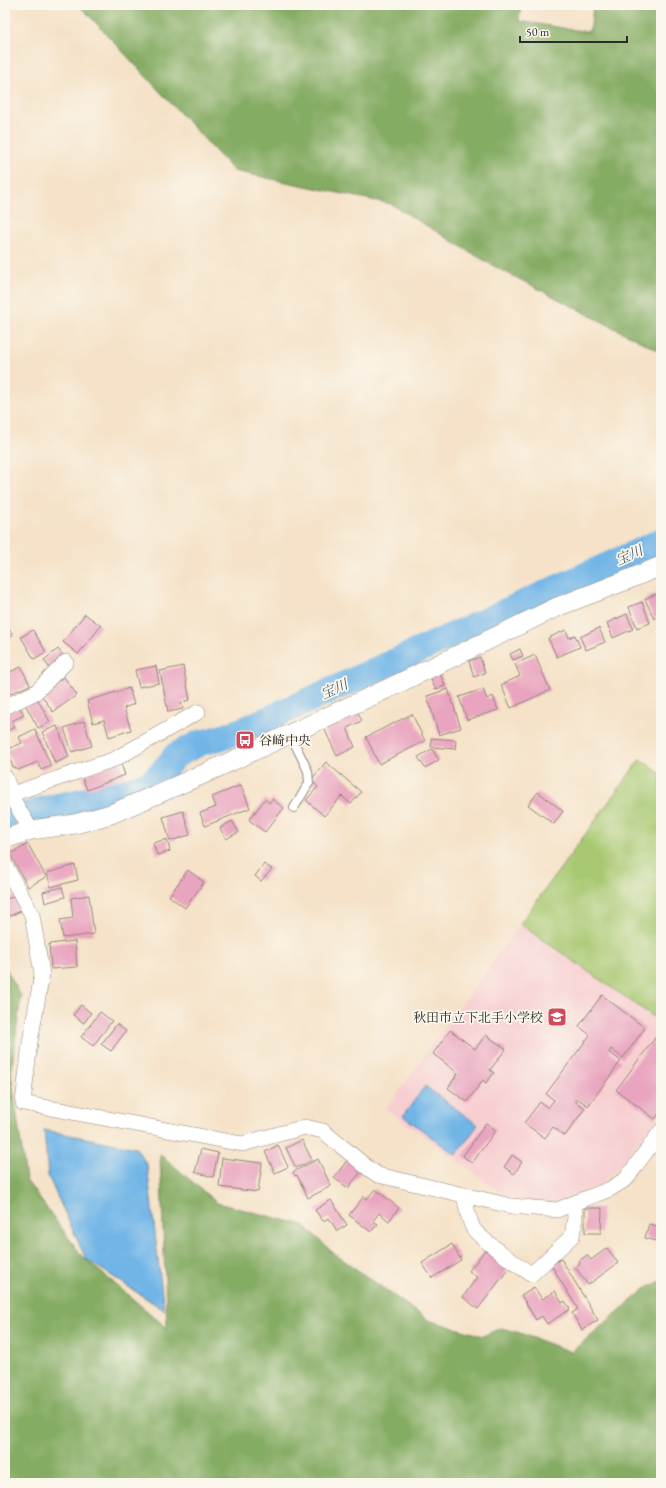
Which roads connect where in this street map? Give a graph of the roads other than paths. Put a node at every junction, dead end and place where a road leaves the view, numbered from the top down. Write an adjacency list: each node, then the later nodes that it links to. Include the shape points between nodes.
1 (661, 566): 5 (street, via 557,607)
2 (66, 662): 3 (street, via 36,692)
3 (5, 707)
4 (198, 712): 7 (street, via 115,759)
5 (290, 733): 8 (lane, via 308,771 310,783); 9 (street, via 111,814 76,824)
6 (5, 777): 7 (street)
7 (14, 799): 9 (street)
8 (294, 808)
9 (28, 827): 10 (street)
10 (5, 839)
11 (5, 865): 13 (street, via 32,915 42,974 23,1103 242,1144 305,1127 313,1128 323,1131 378,1175)
12 (661, 1131): 14 (street, via 626,1179 610,1189)
13 (464, 1195): 14 (street, via 511,1206 556,1210); 14 (street, via 474,1230 522,1270 532,1274 572,1236)
14 (574, 1203)

